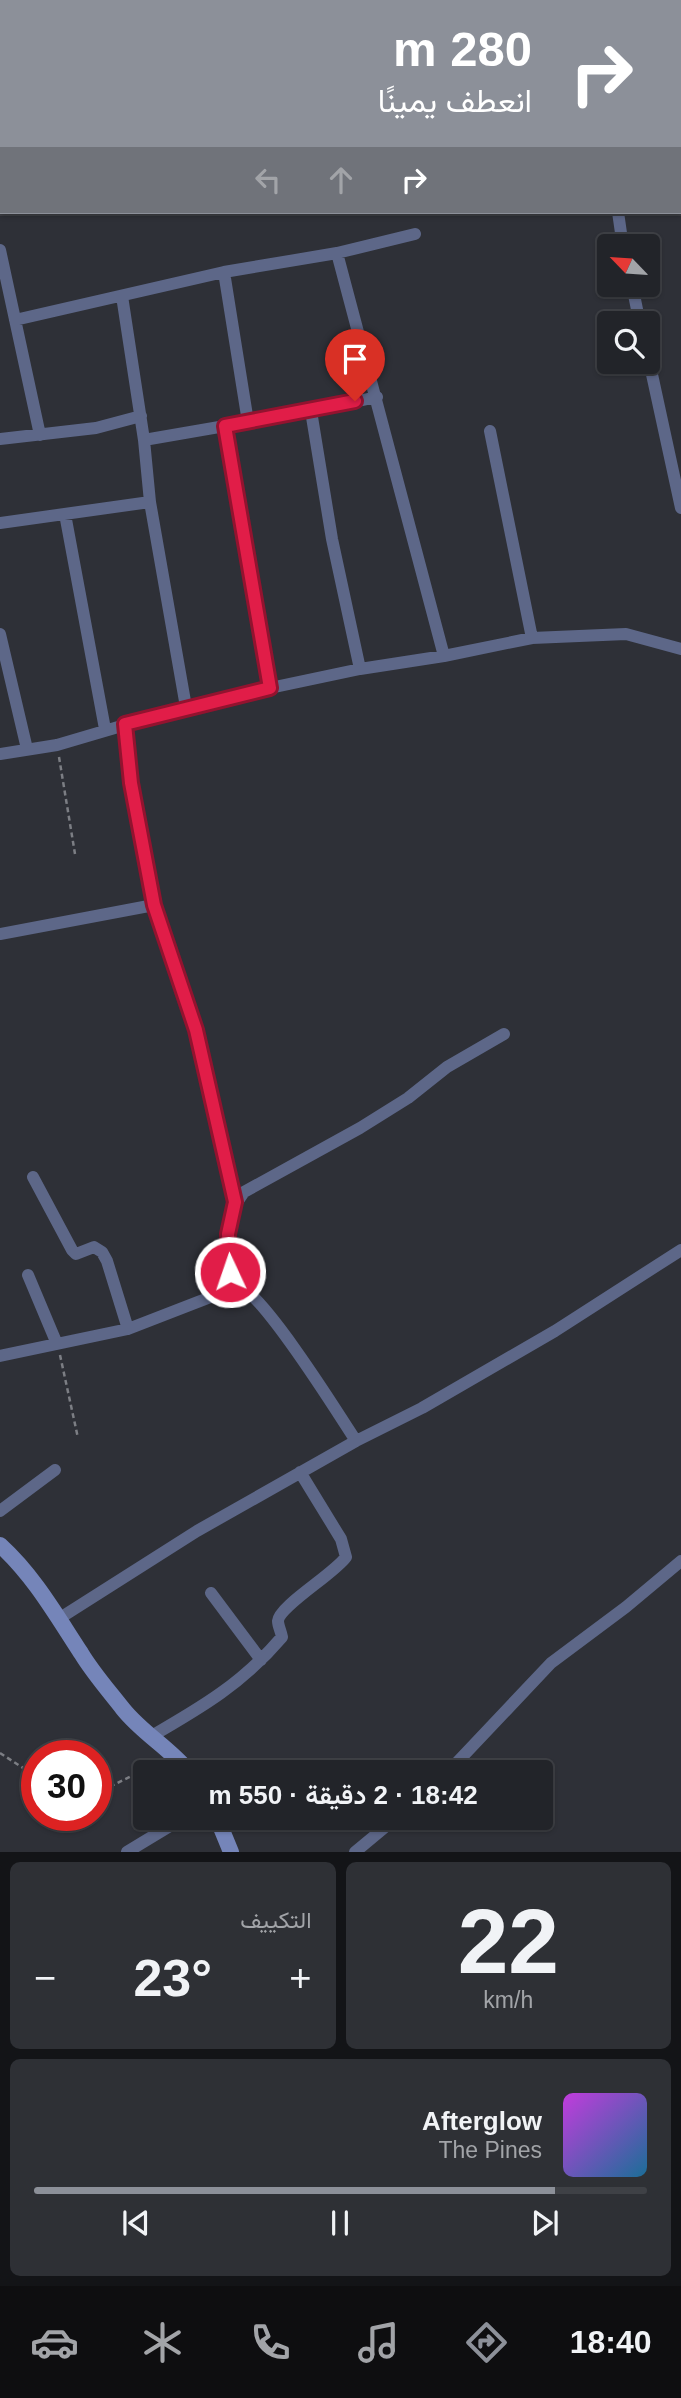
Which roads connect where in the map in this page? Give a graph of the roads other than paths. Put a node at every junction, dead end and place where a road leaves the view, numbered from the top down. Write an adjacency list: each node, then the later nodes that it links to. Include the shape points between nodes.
1 (618, 214): 3 (street)
2 (415, 234): 5 (street)
3 (622, 234)
4 (0, 250): 8 (street)
5 (337, 253): 6 (street); 10 (street)
6 (224, 272): 7 (street); 13 (street)
7 (121, 296): 8 (street); 12 (street)
8 (15, 320): 16 (street)
9 (652, 374): 20 (street)
10 (377, 397): 11 (street); 26 (street)
11 (311, 411): 13 (street); 27 (street)
12 (141, 416): 16 (street); 18 (street)
13 (248, 422): 14 (street)
14 (225, 426): 18 (street); 28 (street)
15 (490, 431): 24 (street)
16 (40, 435): 17 (street)
17 (0, 439)
18 (144, 440): 19 (street)
19 (149, 502): 21 (street); 29 (street)
20 (681, 508)
21 (65, 514): 22 (street); 31 (street)
22 (0, 523)
23 (0, 634): 32 (street)
24 (532, 638): 25 (street, via 626,634); 26 (street)
25 (681, 649)
26 (444, 656): 27 (street)
27 (360, 669): 28 (street)
28 (270, 688): 29 (street)
29 (186, 708): 30 (street)
30 (125, 724): 31 (street); 34 (street)
31 (106, 729): 32 (street)
32 (27, 749): 33 (street)
33 (0, 754)
34 (154, 905): 35 (street); 38 (street, via 196,1030)
35 (0, 934)
36 (504, 1034): 38 (street, via 359,1128 253,1186)
37 (33, 1177): 42 (street, via 72,1251 76,1254 94,1247 102,1252)
38 (235, 1202): 41 (street, via 228,1234)
39 (681, 1250): 45 (street, via 555,1331)
40 (29, 1275): 43 (street)
41 (232, 1288): 42 (street); 45 (street, via 239,1286 253,1295)
42 (128, 1329): 43 (street)
43 (57, 1344): 44 (street)
44 (0, 1356)
45 (356, 1441): 47 (street)
46 (55, 1470): 48 (street)
47 (300, 1472): 52 (street); 53 (street, via 341,1539 346,1557 281,1615 282,1637)
48 (0, 1511)
49 (0, 1545): 52 (street, via 18,1561)
50 (681, 1562): 56 (street, via 551,1663)
51 (211, 1593): 53 (street)
52 (60, 1618): 54 (street, via 106,1688)
53 (261, 1660): 54 (street, via 216,1698)
54 (150, 1737): 55 (street)
55 (179, 1760)
56 (459, 1760)
57 (163, 1830): 60 (street)
58 (222, 1830): 61 (street)
59 (382, 1830): 62 (street)
60 (127, 1852)
61 (231, 1852)
62 (355, 1852)

